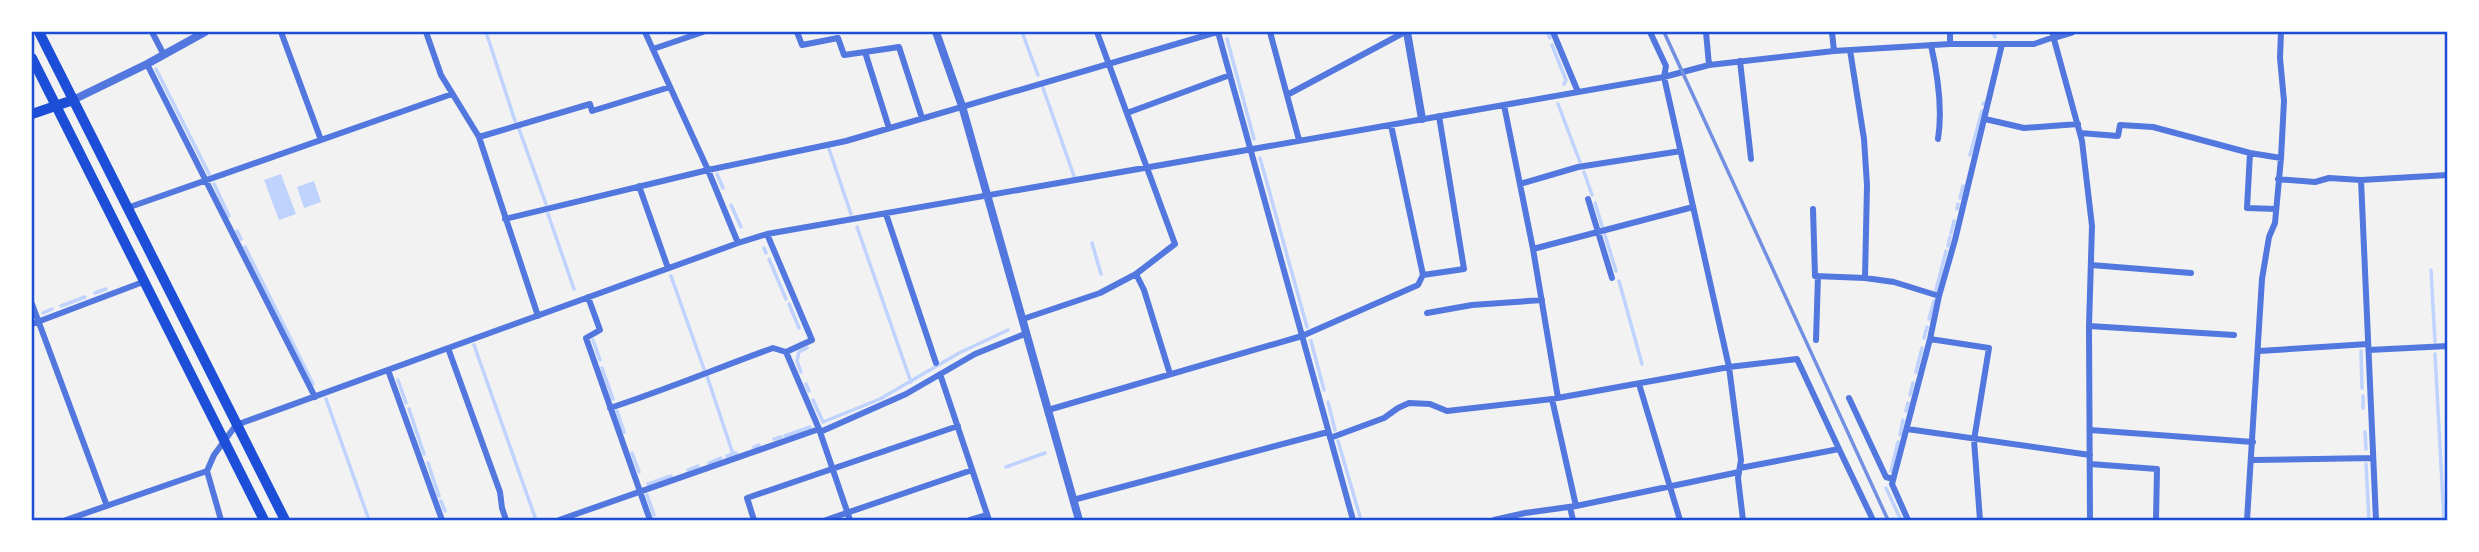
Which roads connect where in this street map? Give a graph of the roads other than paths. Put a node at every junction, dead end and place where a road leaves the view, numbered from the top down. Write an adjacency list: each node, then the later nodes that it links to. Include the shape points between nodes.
1 (39, 32): 41 (main road)
2 (152, 32): 29 (street)
3 (205, 32): 29 (street)
4 (281, 32): 57 (street)
5 (426, 32): 39 (street)
6 (645, 32): 25 (street)
7 (703, 32): 25 (street)
8 (797, 32): 28 (street, via 802,45 838,38 844,55)
9 (936, 32): 44 (street)
10 (1097, 32): 33 (street)
11 (1217, 32): 33 (street); 35 (street)
12 (1270, 32): 40 (street)
13 (1406, 32): 40 (street); 49 (street)
14 (1553, 32): 38 (street)
15 (1650, 32): 36 (street, via 1666,66)
16 (1706, 32): 34 (street)
17 (1832, 32): 27 (street)
18 (1950, 32): 22 (street)
19 (2071, 32): 21 (street)
20 (2281, 32): 62 (street)
21 (2053, 34): 23 (street, via 2034,44); 52 (street)
22 (1950, 44): 23 (street); 24 (street)
23 (2002, 44): 50 (street)
24 (1931, 45): 26 (street); 56 (street, via 1941,118)
25 (653, 49): 37 (street)
26 (1850, 50): 27 (street); 91 (street, via 1863,123)
27 (1835, 51): 31 (street)
28 (865, 52): 48 (street, via 899,47); 53 (street)
29 (164, 55): 32 (street)
30 (32, 58): 42 (main road)
31 (1740, 61): 34 (street); 63 (street)
32 (148, 64): 41 (street); 69 (street)
33 (1109, 64): 44 (street); 45 (street)
34 (1709, 65): 36 (street)
35 (1230, 75): 45 (street); 59 (street)
36 (1664, 77): 38 (street); 60 (street)
37 (670, 87): 55 (street, via 592,111 590,104); 65 (street)
38 (1578, 92): 43 (street)
39 (452, 94): 55 (street); 57 (street)
40 (1287, 95): 58 (street)
41 (73, 100): 42 (main road); 75 (main road)
42 (56, 105): 46 (main road); 92 (main road)
43 (1504, 105): 47 (street); 70 (street)
44 (962, 106): 48 (street); 72 (street)
45 (1127, 113): 64 (street)
46 (32, 114)
47 (1439, 116): 49 (street); 88 (street, via 1464,269)
48 (922, 118): 53 (street)
49 (1422, 119): 51 (street)
50 (1985, 119): 52 (street, via 2024,128); 93 (street)
51 (1391, 124): 58 (street); 88 (street)
52 (2078, 124): 54 (street)
53 (889, 128): 65 (street)
54 (2080, 133): 61 (street, via 2118,136 2120,125 2153,127); 84 (street, via 2092,226)
55 (479, 136): 79 (street)
56 (1938, 139)
57 (321, 140): 69 (street)
58 (1299, 141): 59 (street)
59 (1250, 149): 64 (street); 103 (street)
60 (1681, 151): 70 (street, via 1578,167); 74 (street)
61 (2250, 153): 62 (street); 77 (street, via 2247,208)
62 (2281, 158): 67 (street)
63 (1751, 159)
64 (1147, 168): 72 (street); 87 (street, via 1175,244)
65 (708, 170): 71 (street); 82 (street)
66 (2448, 176): 68 (street)
67 (2278, 179): 68 (street); 77 (street)
68 (2361, 180): 108 (street)
69 (206, 181): 75 (street); 118 (street)
70 (1520, 184): 83 (street)
71 (639, 186): 79 (street); 85 (street)
72 (988, 197): 78 (street); 99 (street)
73 (1588, 199): 80 (street)
74 (1693, 207): 80 (street); 113 (street)
75 (127, 209): 123 (main road)
76 (1813, 209): 89 (street)
77 (2276, 209): 110 (street, via 2262,279)
78 (886, 214): 81 (street); 112 (street)
79 (505, 219): 98 (street)
80 (1598, 232): 83 (street); 90 (street)
81 (767, 234): 82 (street); 111 (street, via 811,340)
82 (738, 243): 85 (street)
83 (1533, 249): 95 (street)
84 (2091, 265): 86 (street); 101 (street)
85 (668, 268): 94 (street)
86 (2191, 273)
87 (1136, 274): 99 (street, via 1100,293); 116 (street)
88 (1423, 275): 103 (street, via 1418,285)
89 (1818, 276): 91 (street); 106 (street)
90 (1612, 278)
91 (1865, 278): 93 (street)
92 (143, 282): 100 (street); 130 (main road)
93 (1939, 296): 105 (street)
94 (588, 297): 98 (street); 121 (street, via 600,330 586,338)
95 (1542, 300): 97 (street); 119 (street)
96 (32, 304): 100 (street)
97 (1427, 313)
98 (538, 316): 109 (street)
99 (1023, 319): 102 (street)
100 (35, 323): 145 (street)
101 (2089, 326): 104 (street); 127 (street)
102 (1027, 333): 115 (street); 122 (street)
103 (1302, 335): 116 (street); 128 (street)
104 (2234, 335)
105 (1930, 339): 125 (street); 129 (street, via 1989,348)
106 (1816, 340)
107 (2448, 346): 108 (street)
108 (2368, 347): 110 (street); 134 (street)
109 (448, 348): 114 (street); 154 (street)
110 (2259, 351): 131 (street)
111 (786, 352): 121 (street, via 773,348); 126 (street)
112 (936, 363)
113 (1729, 367): 117 (street); 132 (street, via 1797,359); 139 (street)
114 (388, 370): 118 (street); 153 (street)
115 (940, 374): 124 (street); 126 (street, via 906,394)
116 (1170, 374): 122 (street)
117 (1639, 384): 119 (street); 142 (street)
118 (315, 397): 123 (street)
119 (1555, 398): 128 (street, via 1447,411 1430,404 1409,404 1384,418); 146 (street)
120 (1849, 398): 141 (street, via 1886,477)
121 (610, 408): 143 (street)
122 (1048, 410): 144 (street)
123 (236, 425): 130 (street); 152 (main road)
124 (958, 426): 137 (street); 138 (street)
125 (1907, 429): 129 (street); 141 (street)
126 (819, 430): 137 (street); 143 (street)
127 (2090, 430): 131 (street); 133 (street)
128 (1329, 435): 144 (street); 161 (street)
129 (1975, 440): 133 (street); 168 (street)
130 (223, 441): 140 (street); 151 (main road)
131 (2253, 442): 135 (street)
132 (1839, 449): 139 (street); 166 (street)
133 (2090, 455): 136 (street)
134 (2373, 458): 135 (street); 172 (street)
135 (2252, 460): 171 (street)
136 (2090, 464): 169 (street); 170 (street, via 2157,468)
137 (833, 469): 147 (street); 157 (street, via 747,498)
138 (972, 470): 147 (street); 148 (street)
139 (1740, 470): 142 (street); 165 (street)
140 (207, 471): 145 (street); 150 (street)
141 (1893, 479): 167 (street)
142 (1670, 487): 146 (street); 164 (street)
143 (639, 492): 155 (street); 156 (street)
144 (1073, 500): 160 (street)
145 (107, 506): 149 (street)
146 (1573, 507): 162 (street); 163 (street)
147 (849, 517): 158 (street)
148 (988, 518): 159 (street)
149 (66, 520)
150 (221, 520)
151 (264, 520)
152 (285, 520)
153 (442, 520)
154 (506, 520)
155 (559, 520)
156 (650, 520)
157 (754, 520)
158 (826, 520)
159 (970, 520)
160 (1079, 520)
161 (1353, 520)
162 (1494, 520)
163 (1573, 520)
164 (1680, 520)
165 (1743, 520)
166 (1870, 520)
167 (1908, 520)
168 (1980, 520)
169 (2090, 520)
170 (2156, 520)
171 (2247, 520)
172 (2376, 520)

